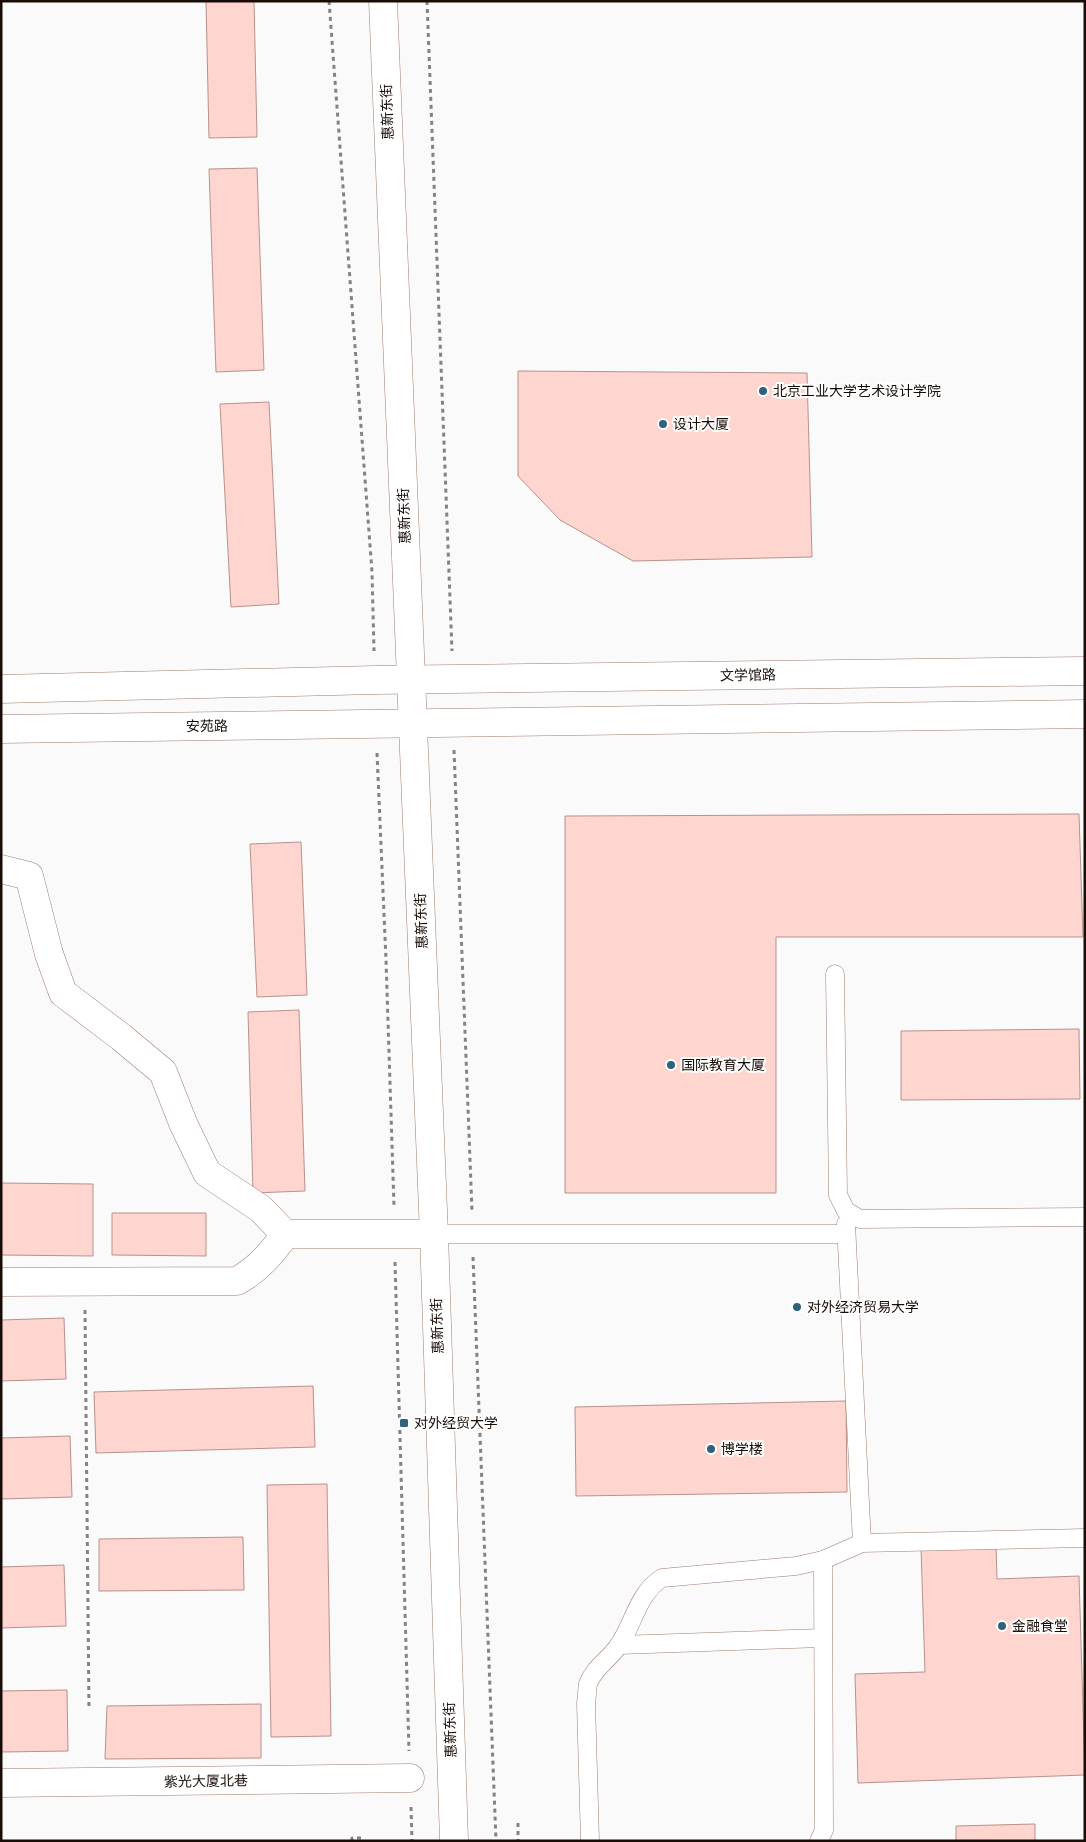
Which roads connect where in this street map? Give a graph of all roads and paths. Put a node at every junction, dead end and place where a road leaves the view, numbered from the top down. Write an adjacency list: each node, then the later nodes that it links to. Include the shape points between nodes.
1 (329, 1): 6 (path, via 372,572)
2 (383, 1): 7 (street, 惠新东街)
3 (428, 1): 5 (path)
4 (1085, 671): 5 (street, 文学馆路)
5 (453, 679): 7 (street, 文学馆路)
6 (375, 680): 7 (street); 8 (street)
7 (411, 680): 10 (street, 惠新东街)
8 (1, 689)
9 (1085, 714): 11 (street)
10 (412, 723): 11 (street); 12 (street, 安苑路); 21 (street, 惠新东街)
11 (453, 723): 18 (path)
12 (376, 724): 13 (street, 安苑路); 20 (path)
13 (1, 728)
14 (1, 869): 19 (street, via 29,876 49,954 63,992 163,1072 207,1173 261,1209)
15 (835, 974): 16 (lane, via 838,1195)
16 (846, 1211): 17 (lane, via 860,1219); 22 (lane)
17 (1085, 1217)
18 (472, 1233): 21 (lane); 22 (lane); 38 (path)
19 (285, 1234): 20 (street); 24 (street, via 275,1250 252,1273 236,1281)
20 (394, 1234): 21 (street); 31 (path)
21 (434, 1234): 37 (street, 惠新东街)
22 (846, 1234): 26 (lane)
23 (1, 1282): 24 (street)
24 (85, 1282): 30 (path)
25 (1085, 1538): 26 (lane)
26 (862, 1543): 27 (lane)
27 (823, 1560): 28 (lane); 29 (lane, via 796,1566 662,1578 646,1592)
28 (823, 1638): 29 (lane); 41 (lane, via 824,1830)
29 (619, 1645): 40 (lane, via 588,1684)
30 (89, 1709)
31 (410, 1778): 32 (street, 紫光大厦北巷); 36 (path)
32 (1, 1783)
33 (518, 1822): 39 (path)
34 (352, 1841): 35 (path, via 352,1838 362,1838)
35 (362, 1841)
36 (412, 1841)
37 (454, 1841)
38 (496, 1841)
39 (518, 1841)
40 (590, 1841)
41 (819, 1841)

